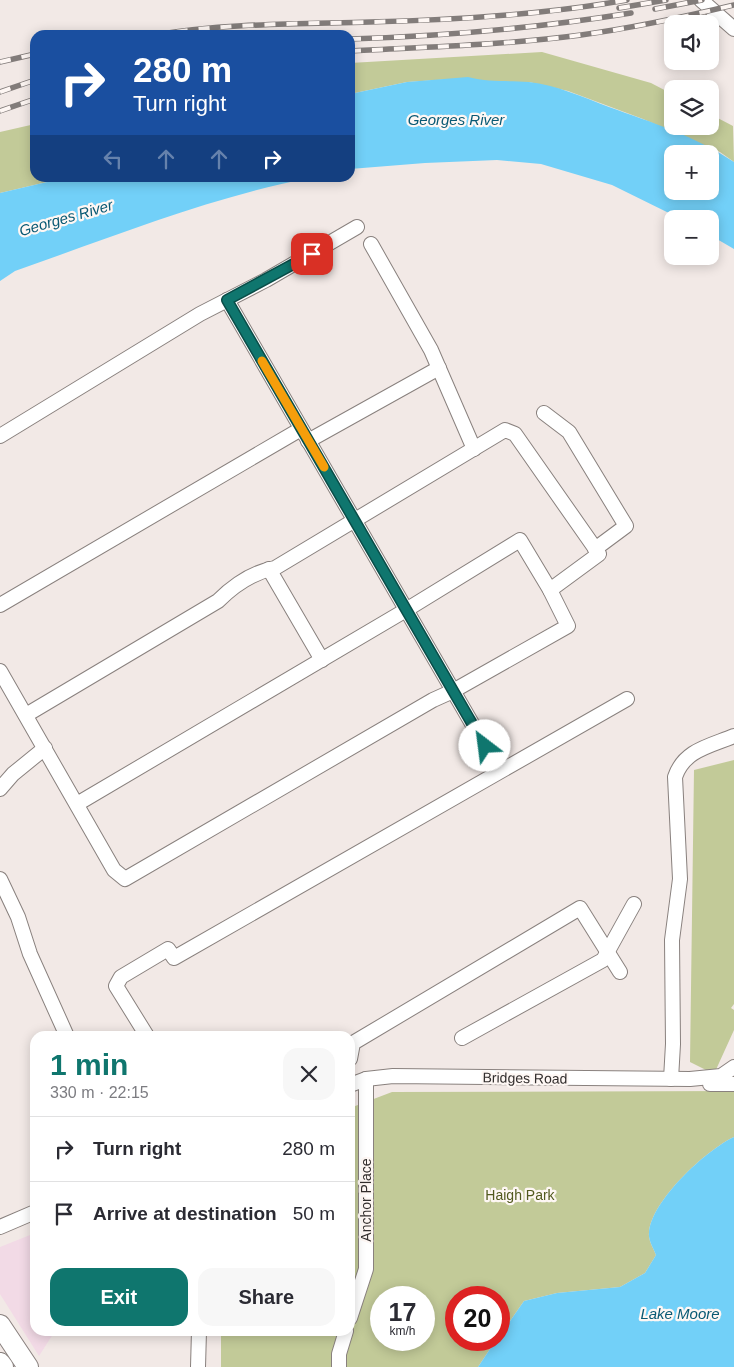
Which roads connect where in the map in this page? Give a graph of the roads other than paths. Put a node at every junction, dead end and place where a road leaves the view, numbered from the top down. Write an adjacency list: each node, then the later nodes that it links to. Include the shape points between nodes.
1 (701, 0): 2 (street)
2 (734, 29)
3 (358, 228): 5 (street)
4 (371, 244): 6 (street)
5 (227, 300): 8 (street); 9 (street)
6 (438, 368): 8 (street); 10 (street)
7 (544, 413): 12 (street, via 569,432 626,526)
8 (305, 435): 11 (street); 15 (street)
9 (0, 436)
10 (474, 449): 11 (street); 12 (street, via 505,430 514,434)
11 (354, 520): 13 (street); 16 (street)
12 (595, 549): 14 (street, via 599,554)
13 (269, 569): 17 (street); 21 (street, via 229,590 218,601)
14 (550, 590): 16 (street, via 520,540); 19 (street, via 568,626)
15 (0, 605)
16 (406, 610): 17 (street); 19 (street)
17 (322, 660): 26 (street)
18 (0, 670): 21 (street)
19 (453, 691): 23 (street); 26 (street, via 125,879 114,870)
20 (627, 699): 32 (street, via 174,958 168,950 121,978 116,986)
21 (26, 715): 24 (street)
22 (734, 736): 38 (street, via 687,756 675,777 680,879 672,940)
23 (485, 746)
24 (45, 748): 25 (street); 26 (street)
25 (0, 789)
26 (77, 804)
27 (0, 879): 31 (street)
28 (634, 904): 29 (street)
29 (607, 951): 30 (street); 33 (street, via 603,960); 34 (street, via 580,908)
30 (620, 972)
31 (65, 1031)
32 (144, 1031)
33 (462, 1038)
34 (355, 1042)
35 (734, 1067): 36 (street, Bridges Road, via 721,1076)
36 (706, 1078): 38 (street, Bridges Road); 40 (street, Bridges Road, via 710,1084)
37 (366, 1079): 38 (street, Bridges Road, via 393,1076); 39 (street, Bridges Road); 43 (street, Anchor Place, via 366,1269)
38 (671, 1079)
39 (355, 1083)
40 (734, 1084)
41 (30, 1214): 42 (street)
42 (0, 1226)
43 (355, 1303)
44 (0, 1325): 49 (highway)
45 (199, 1336): 50 (street)
46 (344, 1336): 51 (street, via 338,1354)
47 (0, 1363): 48 (highway)
48 (3, 1367)
49 (28, 1367)
50 (198, 1367)
51 (339, 1367)

